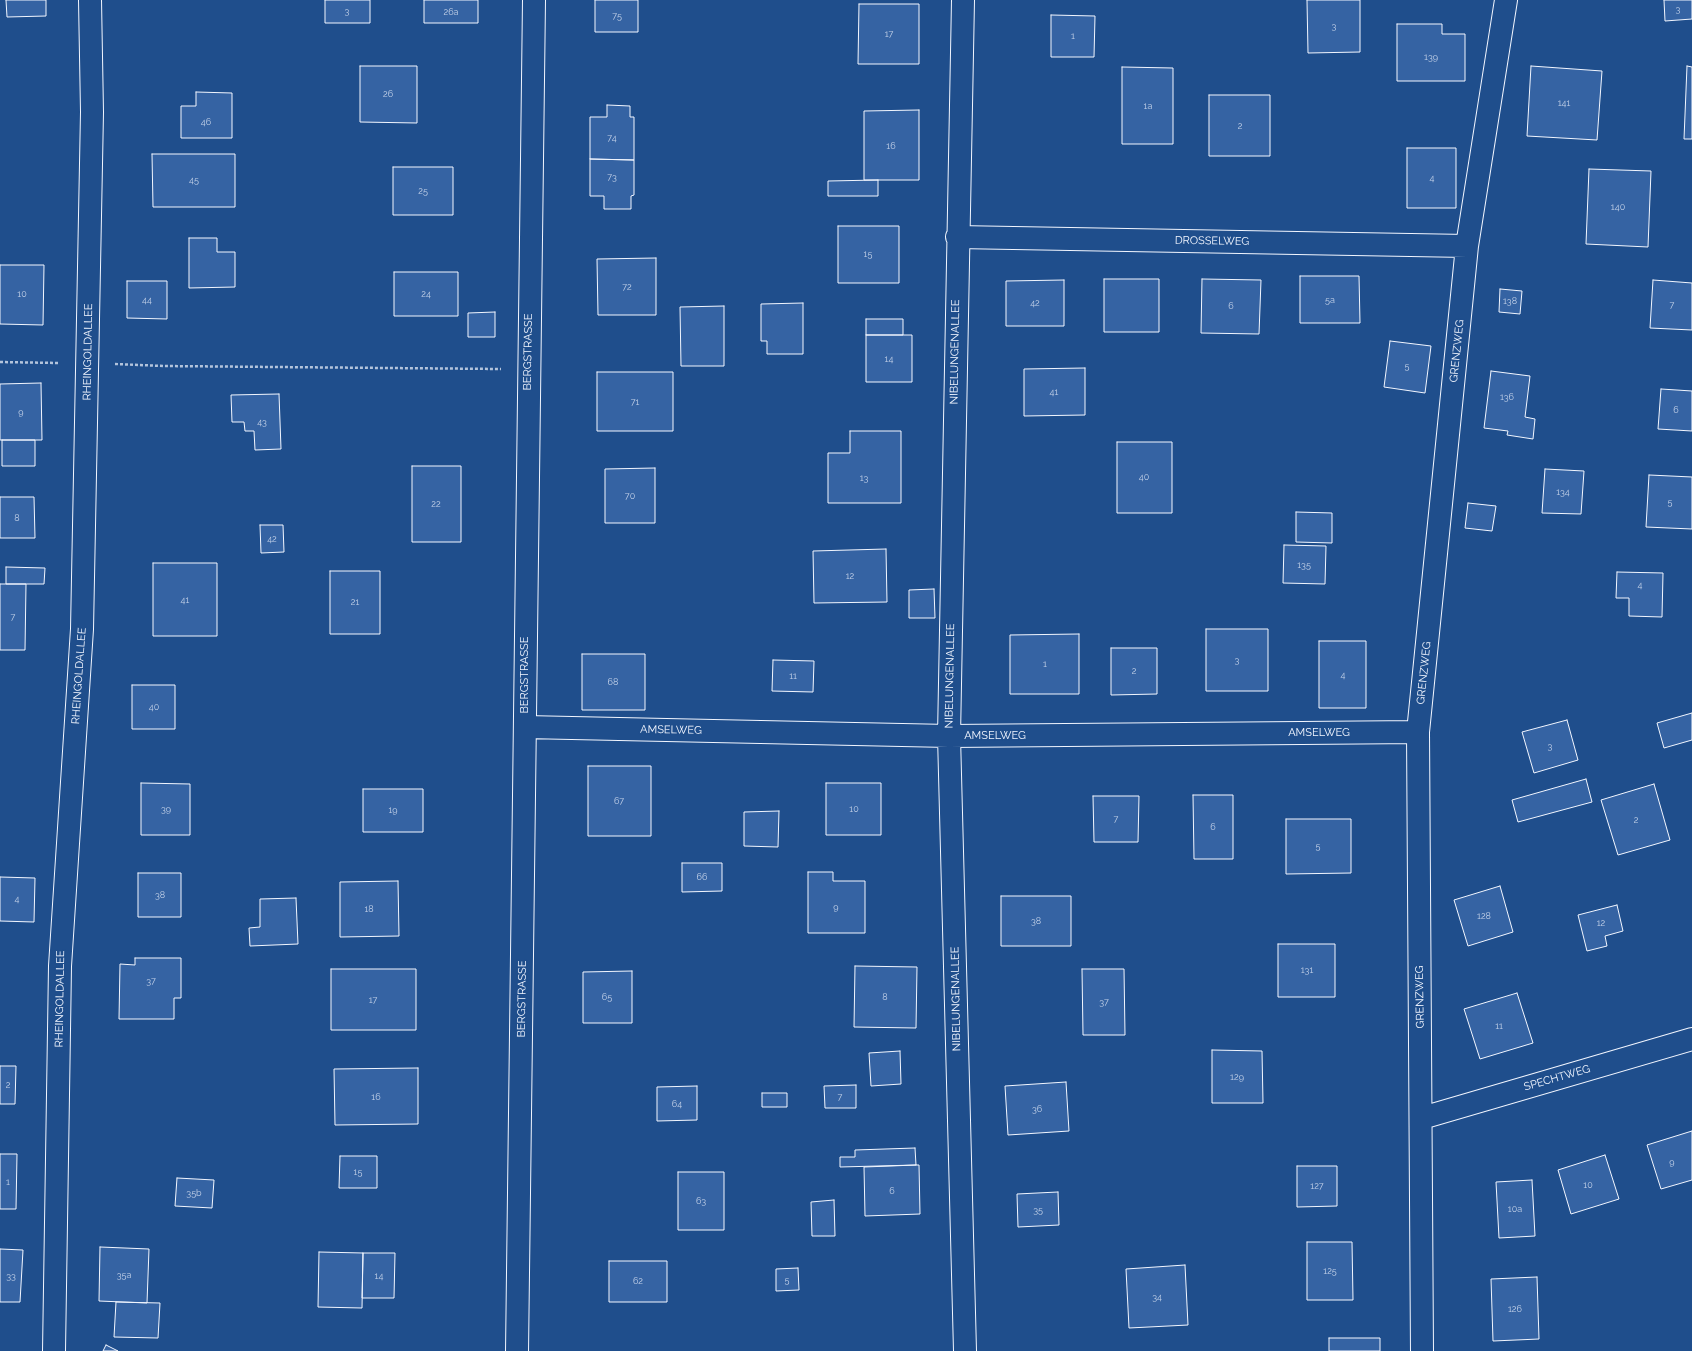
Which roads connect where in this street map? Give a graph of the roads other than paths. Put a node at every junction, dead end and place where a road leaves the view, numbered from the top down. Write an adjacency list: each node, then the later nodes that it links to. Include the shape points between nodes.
1 (90, 0): 12 (street, RHEINGOLDALLEE, via 92,112 82,629 60,966)
2 (534, 0): 7 (street, BERGSTRASSE)
3 (963, 0): 5 (street, NIBELUNGENALLEE)
4 (1506, 0): 6 (street, GRENZWEG)
5 (957, 237): 6 (street, DROSSELWEG); 9 (street, NIBELUNGENALLEE)
6 (1468, 246): 8 (street, GRENZWEG)
7 (525, 727): 9 (street, AMSELWEG); 13 (street, BERGSTRASSE)
8 (1418, 732): 9 (street, AMSELWEG); 11 (street, GRENZWEG)
9 (949, 736): 14 (street, NIBELUNGENALLEE)
10 (1692, 1039): 11 (street, SPECHTWEG)
11 (1422, 1118): 15 (street, GRENZWEG)
12 (54, 1351)
13 (517, 1351)
14 (965, 1351)
15 (1422, 1351)

